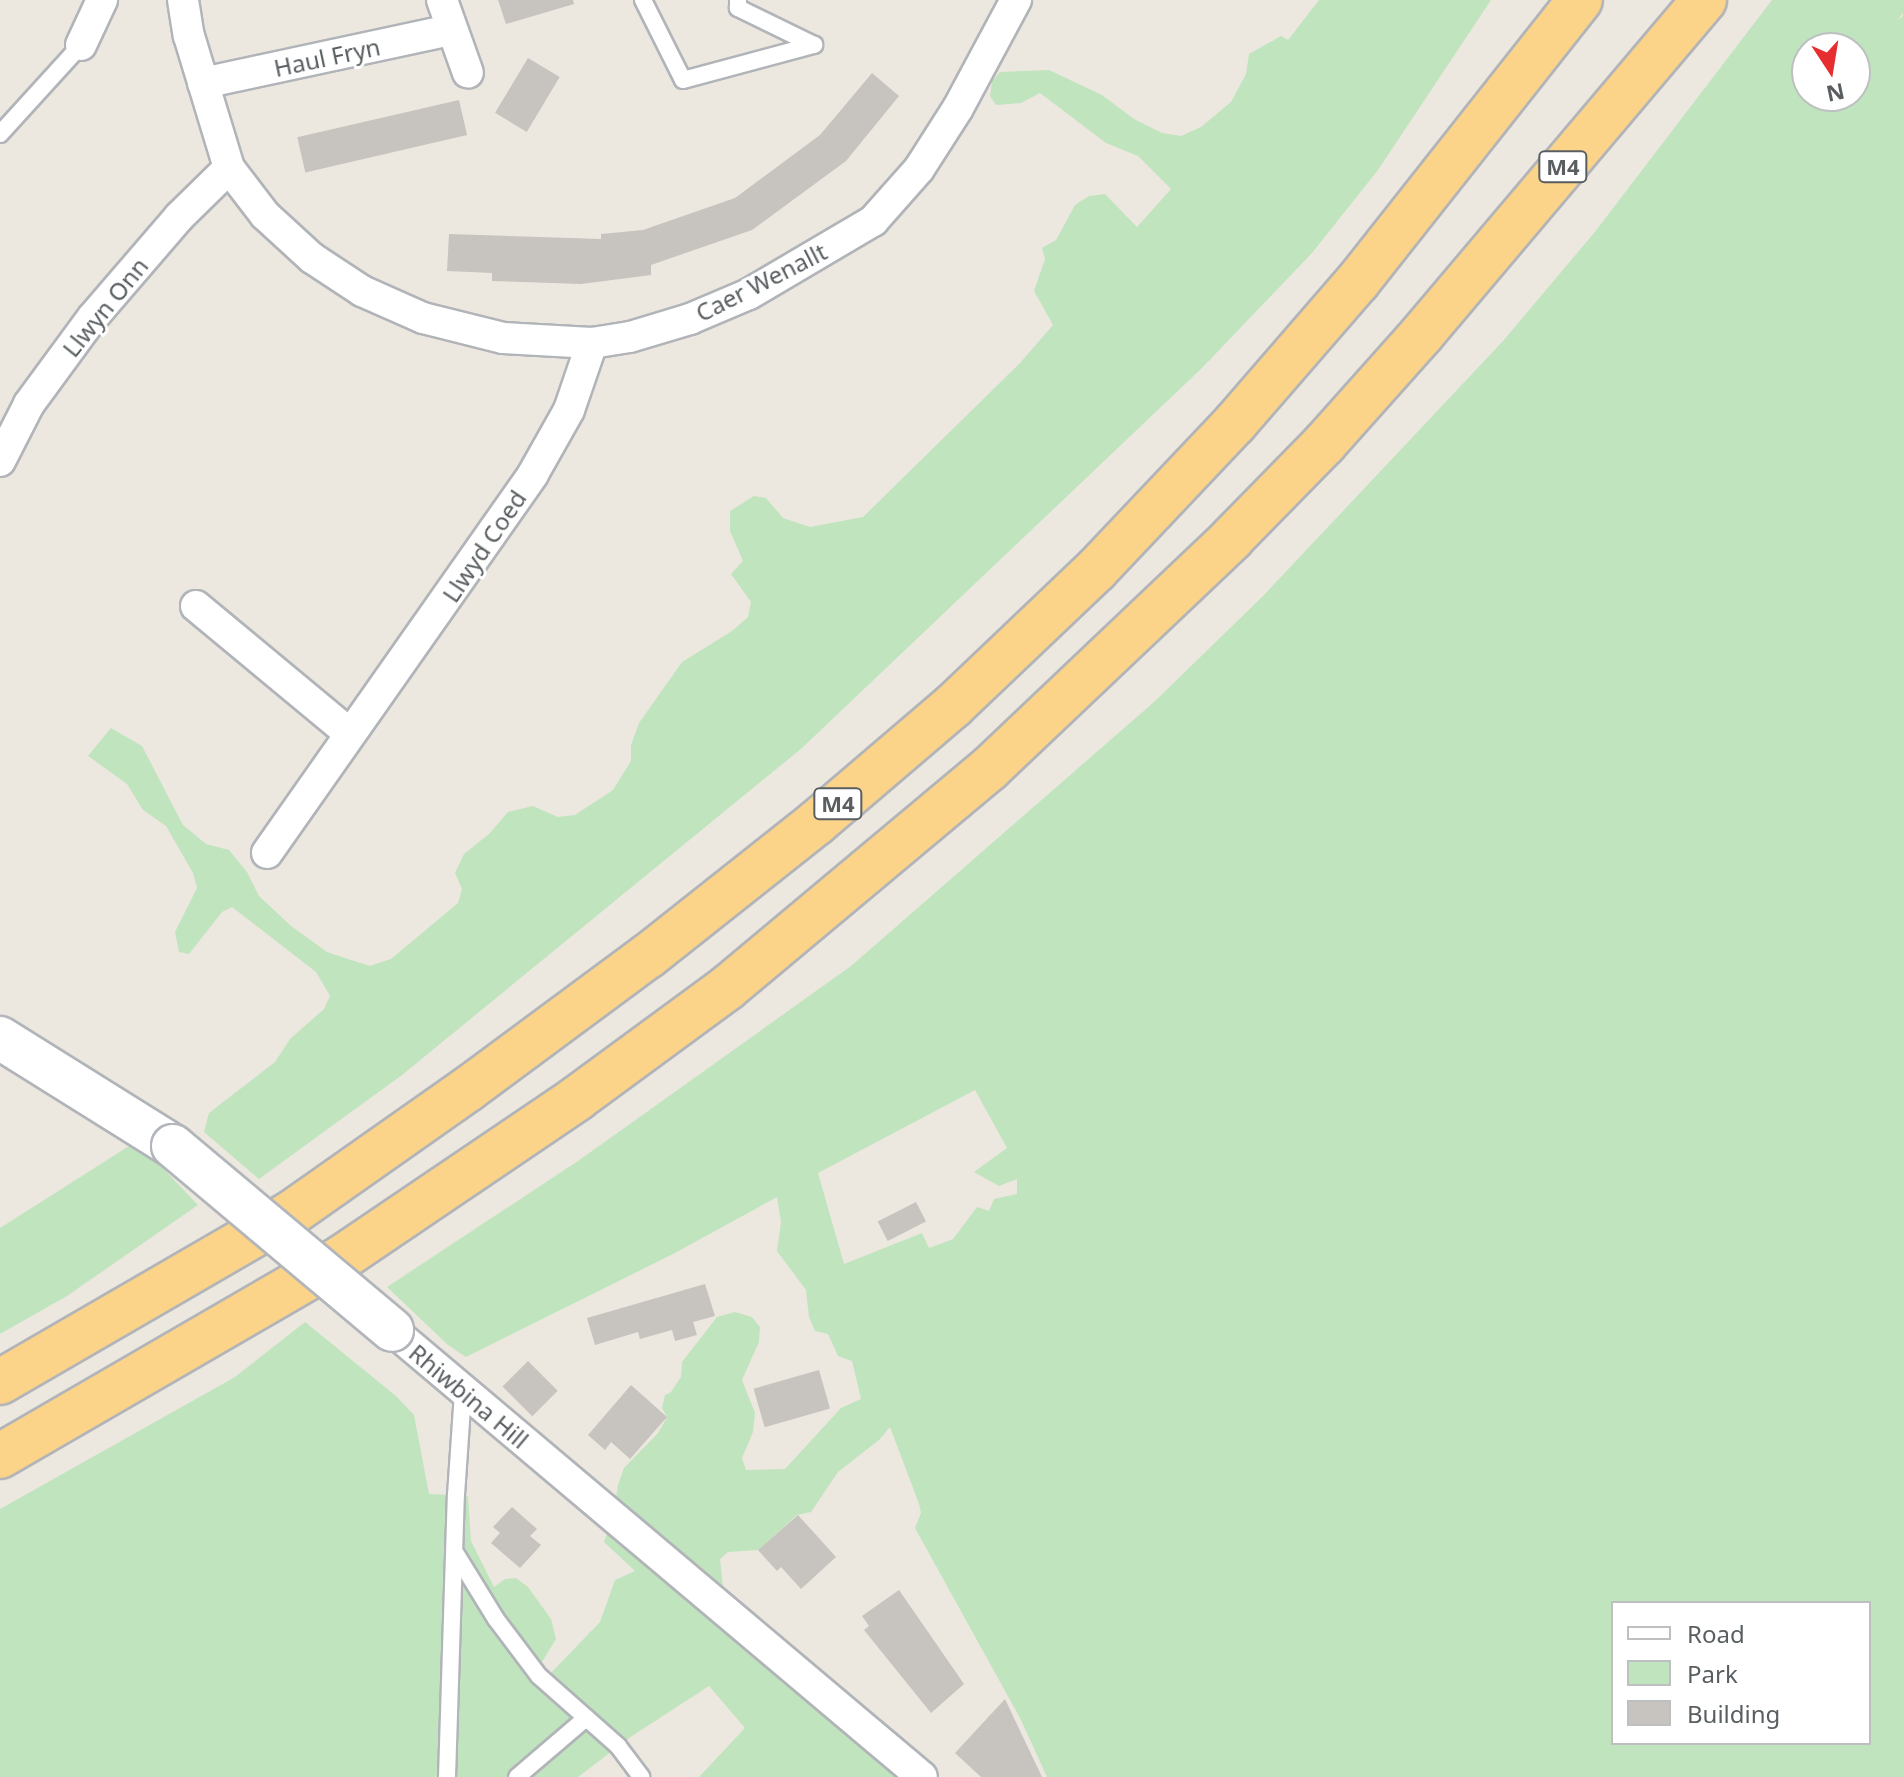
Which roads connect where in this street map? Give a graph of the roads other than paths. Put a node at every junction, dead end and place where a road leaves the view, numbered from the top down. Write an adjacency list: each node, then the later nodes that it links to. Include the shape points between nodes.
1 (102, 0): 12 (street)
2 (183, 0): 15 (street, Caer Wenallt)
3 (442, 0): 11 (street)
4 (643, 0): 5 (lane, via 683,80 814,45 738,8)
5 (738, 0)
6 (1016, 0): 19 (street, Caer Wenallt, via 919,169 873,221 749,294 690,319)
7 (1570, 0): 13 (highway, M4)
8 (1580, 0): 13 (highway, M4)
9 (1673, 0): 18 (highway, M4)
10 (1704, 0): 18 (highway, M4)
11 (451, 30): 14 (street); 15 (street, Haul Fryn)
12 (81, 45): 16 (lane)
13 (1533, 62): 26 (highway, M4, via 1358,281 1235,423 1096,570 953,706 648,956 468,1089 293,1212)
14 (468, 73)
15 (203, 83): 17 (street, Caer Wenallt)
16 (0, 134)
17 (229, 168): 19 (street, Caer Wenallt, via 265,215 312,258 362,291 423,318 503,338); 20 (street, Llwyn Onn, via 93,317 29,404)
18 (1422, 334): 28 (highway, M4, via 1243,528 1084,682 989,769 727,988 576,1099 343,1257)
19 (592, 343): 22 (street, Llwyd Coed, via 569,410 533,474)
20 (0, 461)
21 (196, 606): 22 (street)
22 (350, 734): 23 (street, Llwyd Coed)
23 (267, 853)
24 (0, 1038): 25 (street, Rhiwbina Hill, bridge, via 173,1146)
25 (392, 1330): 27 (street, Rhiwbina Hill)
26 (0, 1382)
27 (463, 1391): 29 (lane); 34 (street, Rhiwbina Hill)
28 (0, 1456)
29 (456, 1554): 30 (lane, via 539,1676); 31 (lane)
30 (586, 1718): 32 (lane); 33 (lane, via 618,1746)
31 (447, 1777)
32 (517, 1777)
33 (641, 1777)
34 (922, 1777)

